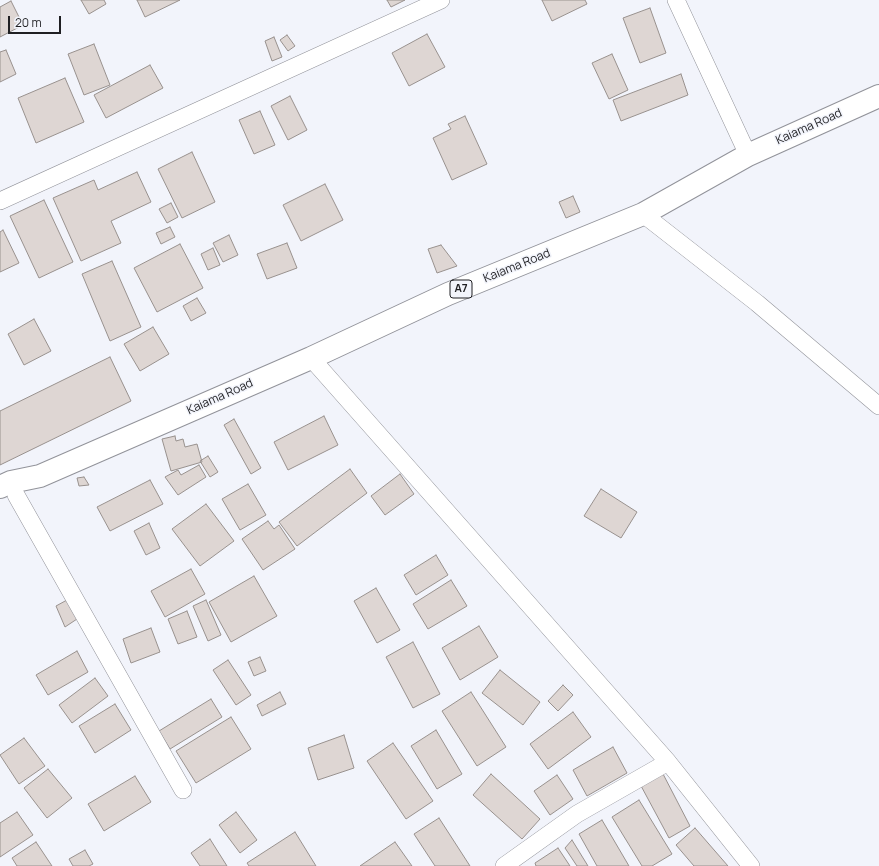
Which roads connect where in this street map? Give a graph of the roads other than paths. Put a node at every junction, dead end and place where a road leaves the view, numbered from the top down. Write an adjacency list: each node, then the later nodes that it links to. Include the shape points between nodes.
1 (441, 0): 5 (street)
2 (676, 0): 4 (street)
3 (879, 96): 4 (highway, Kaiama Road / A7)
4 (748, 155): 6 (highway, Kaiama Road / A7)
5 (0, 201)
6 (643, 214): 7 (highway, Kaiama Road / A7, via 448,294); 8 (street, via 757,303)
7 (311, 358): 9 (highway, Kaiama Road / A7, via 40,476); 10 (street)
8 (879, 406)
9 (5, 495): 11 (street)
10 (668, 762): 12 (street, via 577,814); 13 (street)
11 (183, 790)
12 (504, 866)
13 (751, 866)

